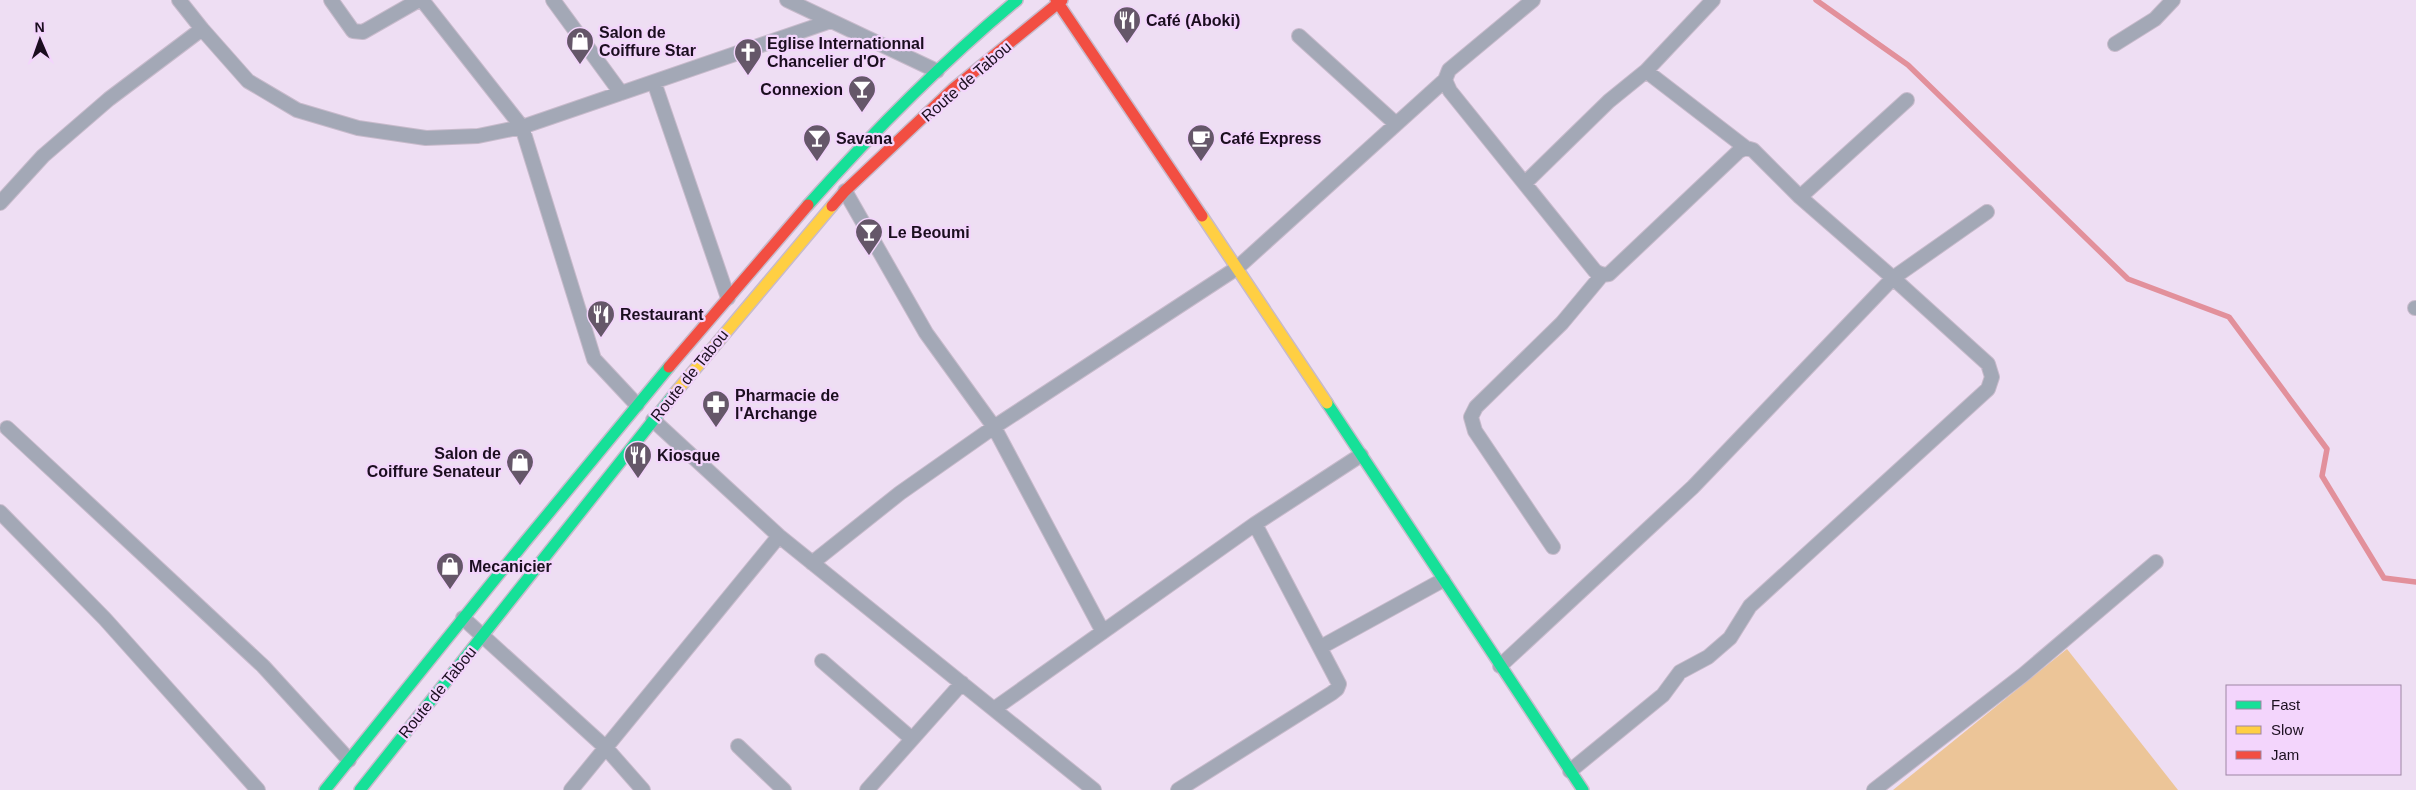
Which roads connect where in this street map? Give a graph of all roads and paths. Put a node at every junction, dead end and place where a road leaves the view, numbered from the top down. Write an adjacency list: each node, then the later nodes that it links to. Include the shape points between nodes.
1 (179, 0): 12 (street)
2 (331, 0): 3 (street, via 357,33)
3 (420, 0): 22 (street)
4 (553, 0): 19 (street)
5 (1017, 0): 15 (main road, Route de Tabou)
6 (1533, 0): 17 (street, via 1449,70)
7 (1713, 0): 16 (street)
8 (2173, 0): 14 (street, via 2155,19)
9 (793, 1): 11 (street)
10 (1059, 1): 25 (main road, Route de Tabou, via 953,89); 29 (main road)
11 (831, 21): 15 (street); 18 (street)
12 (202, 29): 22 (street, via 248,81 297,110 358,128 426,138 478,136); 27 (street, via 108,99 43,156)
13 (1299, 36): 21 (street)
14 (2115, 44)
15 (937, 71): 32 (main road, Route de Tabou, via 814,197)
16 (1646, 71): 23 (street); 24 (street, via 1609,101)
17 (1445, 80): 21 (street); 24 (street, via 1450,91)
18 (654, 82): 19 (street); 32 (street)
19 (621, 93): 22 (street)
20 (1907, 100): 26 (street)
21 (1396, 124): 29 (street)
22 (522, 127): 33 (street, via 594,360)
23 (1746, 148): 26 (street, via 1753,150); 30 (street, via 1739,151 1609,274)
24 (1525, 183): 30 (street)
25 (845, 191): 34 (main road, Route de Tabou); 35 (street, via 926,333)
26 (1800, 197): 31 (street)
27 (0, 203)
28 (1987, 212): 31 (street)
29 (1237, 268): 35 (street); 37 (main road)
30 (1602, 276): 41 (street, via 1562,323 1476,407 1471,417 1475,432)
31 (1894, 278): 50 (street, via 1693,487); 57 (street, via 1988,364 1992,377 1988,389 1750,606 1730,638 1708,657 1680,672 1663,695)
32 (728, 298): 33 (main road, Route de Tabou)
33 (637, 405): 45 (main road, Route de Tabou)
34 (653, 420): 40 (street); 47 (main road, Route de Tabou)
35 (994, 426): 43 (street, via 900,492); 46 (street)
36 (7, 428): 56 (street, via 263,666)
37 (1361, 455): 39 (street); 44 (main road)
38 (0, 512): 58 (street, via 105,619)
39 (1255, 524): 46 (street); 48 (street)
40 (779, 536): 43 (street); 55 (street)
41 (1552, 547)
42 (2156, 562): 68 (street, via 2023,675)
43 (812, 563): 51 (street)
44 (1443, 580): 48 (street); 50 (main road)
45 (463, 618): 47 (street); 56 (main road, Route de Tabou)
46 (1103, 632): 52 (street)
47 (484, 634): 55 (street); 60 (main road, Route de Tabou)
48 (1320, 647): 66 (street, via 1339,684 1337,689)
49 (822, 661): 53 (street)
50 (1500, 666): 57 (main road)
51 (962, 683): 52 (street); 53 (street)
52 (994, 709): 65 (street)
53 (912, 740): 64 (street)
54 (738, 746): 63 (street)
55 (606, 748): 61 (street); 62 (street)
56 (349, 760): 59 (main road, Route de Tabou)
57 (1570, 771): 67 (main road)
58 (258, 790)
59 (325, 790)
60 (360, 790)
61 (571, 790)
62 (643, 790)
63 (784, 790)
64 (867, 790)
65 (1094, 790)
66 (1178, 790)
67 (1583, 790)
68 (1874, 790)

